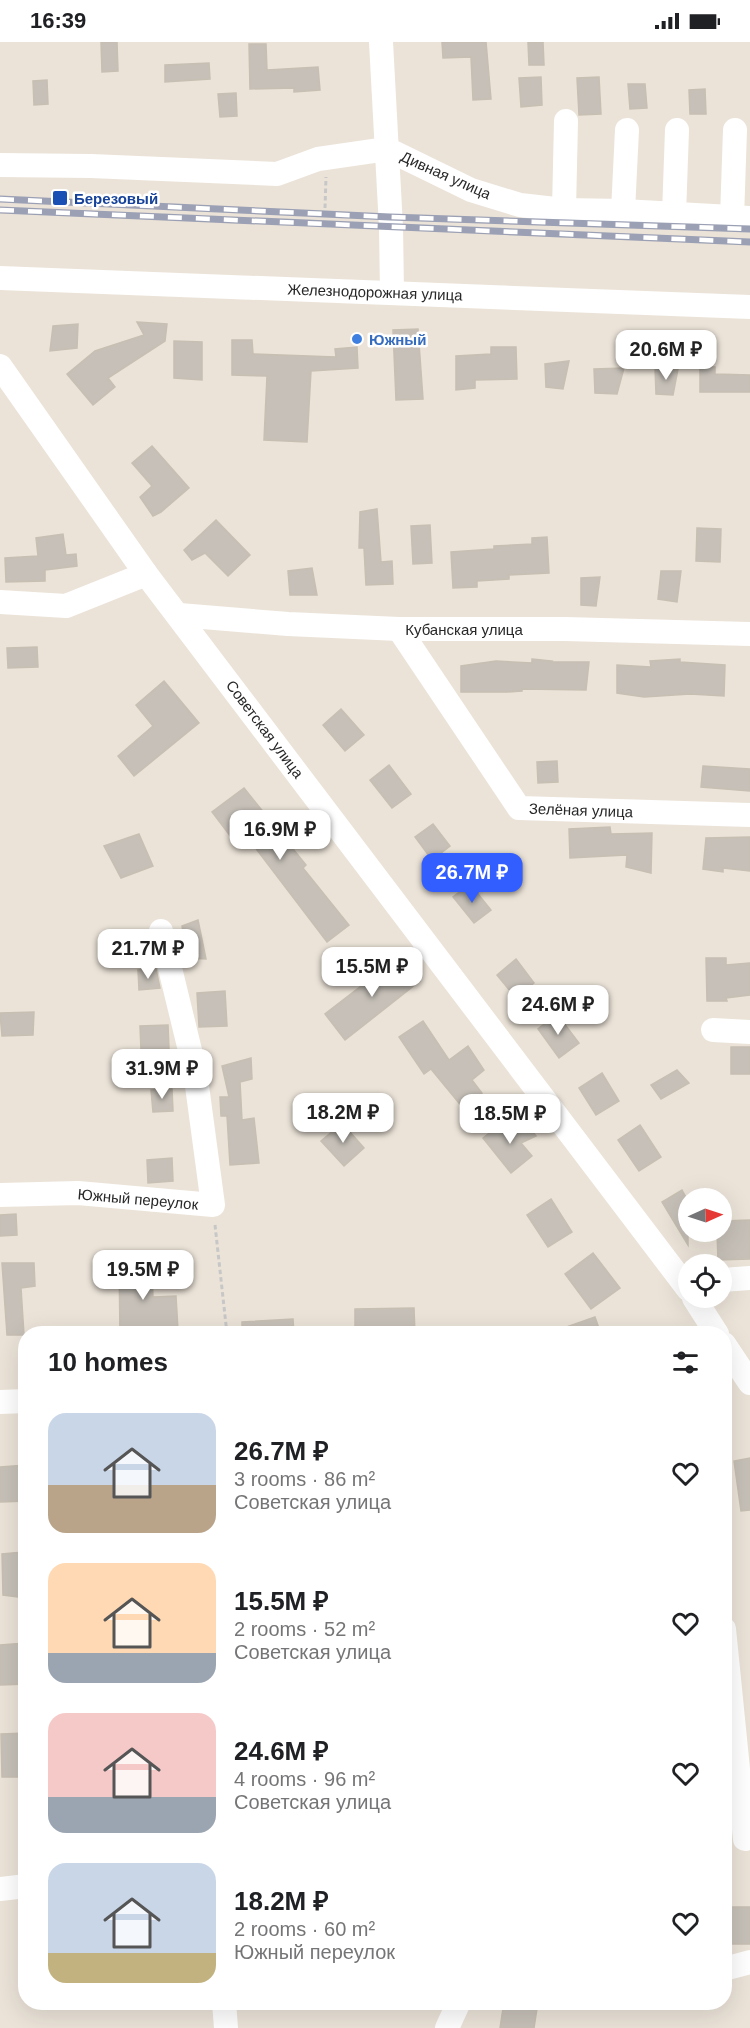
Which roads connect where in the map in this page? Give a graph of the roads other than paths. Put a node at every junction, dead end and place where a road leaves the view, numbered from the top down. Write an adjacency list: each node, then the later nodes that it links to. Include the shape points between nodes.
1 (381, 42): 6 (street)
2 (566, 121): 8 (street)
3 (627, 130): 9 (street)
4 (677, 130): 10 (street)
5 (735, 130): 11 (street)
6 (387, 149): 7 (street, Дивная улица, via 326,158 277,174); 8 (street, Дивная улица, via 471,190 520,205); 13 (street)
7 (0, 165)
8 (564, 210): 9 (street, Дивная улица)
9 (623, 211): 10 (street, Дивная улица)
10 (674, 215): 11 (street, Дивная улица)
11 (741, 218)
12 (0, 278): 13 (street, Железнодорожная улица)
13 (392, 292): 14 (street, Железнодорожная улица)
14 (750, 307)
15 (0, 366): 16 (street, Советская улица)
16 (146, 573): 17 (street, via 66,606); 18 (street, Советская улица)
17 (0, 602)
18 (179, 615): 19 (street, Кубанская улица); 26 (street, Советская улица)
19 (399, 629): 20 (street, Кубанская улица); 21 (street, Зелёная улица, via 519,808)
20 (750, 634)
21 (750, 815)
22 (162, 931): 25 (street, Южный переулок, via 195,1071 213,1205 78,1193)
23 (713, 1029): 24 (street)
24 (750, 1032)
25 (0, 1195)
26 (678, 1276)
27 (750, 1278): 28 (street)
28 (732, 1279)
29 (694, 1308): 31 (street)
30 (700, 1308): 32 (street)
31 (695, 1326)
32 (712, 1326)
33 (732, 1356): 34 (street)
34 (750, 1383)
35 (18, 1401): 36 (street)
36 (0, 1402)
37 (732, 1734): 38 (street)
38 (740, 1840)
39 (18, 1887): 40 (street)
40 (0, 1889)
41 (750, 1962): 42 (street)
42 (732, 1967)
43 (225, 2010): 45 (street)
44 (455, 2010): 46 (street)
45 (226, 2028)
46 (447, 2028)

